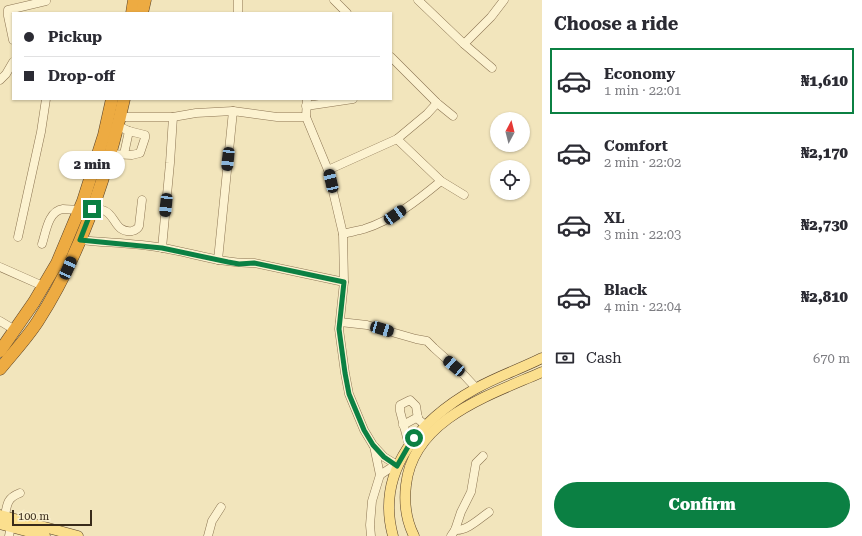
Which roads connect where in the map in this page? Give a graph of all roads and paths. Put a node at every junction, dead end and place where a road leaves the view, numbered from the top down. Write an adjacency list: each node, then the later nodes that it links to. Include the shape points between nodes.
1 (134, 0): 8 (highway)
2 (145, 0): 9 (highway)
3 (238, 0): 10 (street)
4 (504, 0): 13 (street, via 491,18)
5 (46, 1): 12 (street, via 8,10)
6 (339, 2): 11 (street)
7 (424, 2): 13 (street)
8 (132, 12)
9 (142, 12)
10 (238, 12)
11 (346, 12)
12 (12, 35)
13 (464, 44): 16 (street)
14 (392, 58): 23 (street)
15 (12, 64): 17 (street)
16 (492, 68)
17 (0, 80)
18 (46, 100): 39 (street, via 42,132)
19 (112, 100): 37 (highway, via 104,135)
20 (124, 100): 28 (highway)
21 (340, 100): 22 (street)
22 (306, 103): 27 (street)
23 (437, 103): 25 (street); 29 (street)
24 (233, 111): 26 (street); 27 (street, via 277,117); 43 (street)
25 (453, 116)
26 (173, 117): 28 (street); 42 (street)
27 (306, 117): 32 (street)
28 (122, 124): 30 (highway); 31 (street); 31 (street, via 145,135 140,153)
29 (396, 139): 32 (street); 33 (street)
30 (110, 154): 31 (street); 36 (highway)
31 (124, 154)
32 (328, 170): 38 (street)
33 (441, 181): 34 (street); 38 (street, via 395,215 365,229)
34 (464, 195)
35 (142, 200): 36 (street, via 139,226 133,231 122,229 106,212)
36 (92, 209): 40 (highway)
37 (79, 210): 41 (street, via 56,211 51,216); 46 (highway)
38 (343, 234): 45 (street)
39 (18, 238)
40 (80, 240): 42 (street); 52 (highway, via 68,268 38,321)
41 (42, 244)
42 (162, 248): 43 (street)
43 (218, 260): 45 (street, via 239,264 254,263)
44 (0, 268): 46 (street)
45 (344, 282): 48 (street)
46 (43, 286): 49 (highway)
47 (0, 321): 49 (street)
48 (340, 322): 54 (street, via 367,325 427,341); 58 (street, via 349,394)
49 (16, 330): 50 (highway)
50 (0, 351)
51 (542, 358): 54 (main road)
52 (0, 369)
53 (542, 372): 74 (main road, via 456,412 422,443 407,476 405,498 407,517)
54 (476, 388): 57 (main road)
55 (418, 417): 56 (street); 56 (street, via 416,406 410,400 400,405); 57 (street)
56 (403, 425): 59 (street)
57 (425, 425): 59 (main road)
58 (373, 445): 61 (street); 62 (street)
59 (409, 445): 61 (main road)
60 (483, 456): 68 (street, via 474,466 471,492)
61 (397, 467): 62 (street); 73 (main road, via 391,484 389,506)
62 (380, 475): 72 (street, via 372,501)
63 (20, 493): 66 (street, via 12,496)
64 (220, 507): 71 (street, via 212,521)
65 (489, 512): 68 (street, via 467,528)
66 (2, 519): 67 (main road); 70 (main road)
67 (10, 531): 69 (main road)
68 (453, 533)
69 (45, 536)
70 (78, 536)
71 (208, 536)
72 (371, 536)
73 (393, 536)
74 (414, 536)

